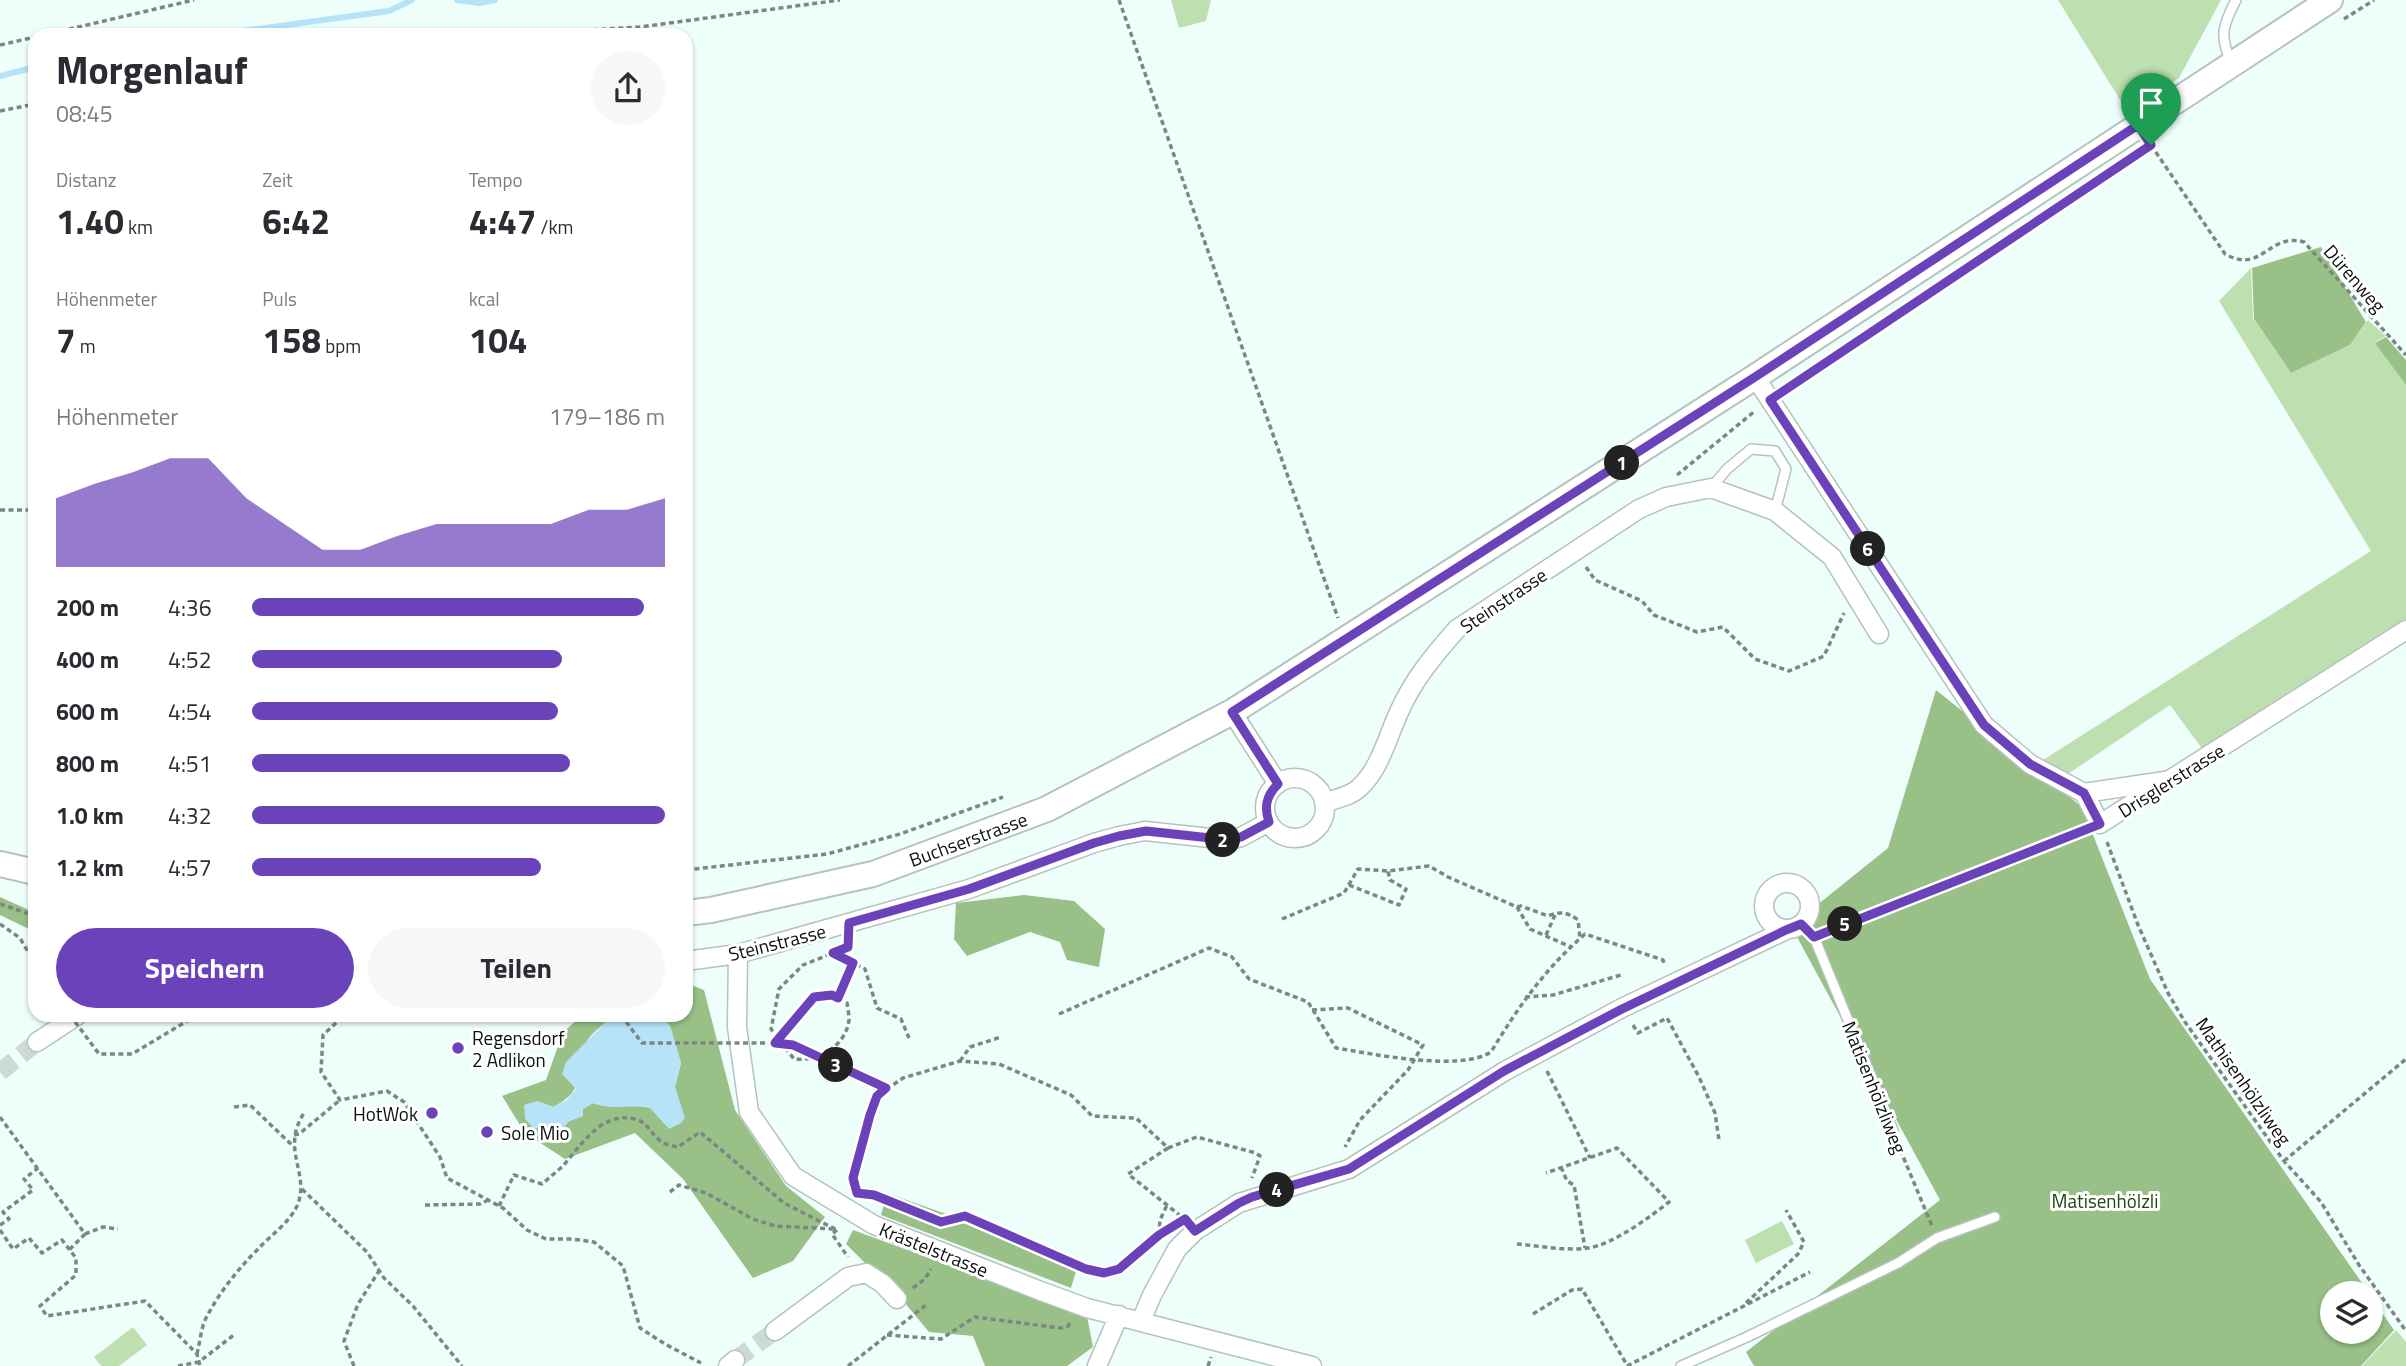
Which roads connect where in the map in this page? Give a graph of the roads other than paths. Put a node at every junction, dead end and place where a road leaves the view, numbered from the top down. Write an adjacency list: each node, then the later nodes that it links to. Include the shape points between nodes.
1 (2236, 0): 3 (lane, via 2224,24 2223,45)
2 (2335, 11): 3 (main road, Buchserstrasse)
3 (2231, 64): 4 (main road, Buchserstrasse, via 2145,135)
4 (1755, 377): 9 (main road, Buchserstrasse); 12 (street, via 1984,725 2030,764)
5 (1711, 488): 6 (street); 6 (lane, via 1751,449 1775,450 1786,469); 13 (street, Steinstrasse, via 1639,509 1457,629 1415,681 1376,768 1357,790)
6 (1774, 511): 8 (street, via 1832,557)
7 (2406, 630): 10 (street, Drisglerstrasse)
8 (1879, 634)
9 (1232, 712): 11 (street); 17 (main road, Buchserstrasse, via 1047,809 885,870)
10 (2171, 780): 12 (street); 12 (street, Drisglerstrasse, via 2100,824)
11 (1278, 784): 13 (street, via 1295,778 1310,782); 14 (street, via 1266,802)
12 (2084, 793)
13 (1324, 803): 14 (street, via 1320,823 1305,836 1284,836)
14 (1269, 822): 20 (street, Steinstrasse, via 1229,840 1146,831 1119,836 969,889)
15 (0, 864): 16 (main road)
16 (28, 870)
17 (693, 912)
18 (1786, 930): 28 (street, via 1504,1071 1349,1169 1239,1203 1195,1231 1177,1249)
19 (1814, 937): 24 (lane, Matisenhölzliweg)
20 (738, 954): 21 (street, Steinstrasse); 27 (street, Krästelstrasse, via 737,1027 749,1112 793,1176 865,1221 1083,1306)
21 (693, 960)
22 (67, 1022): 23 (street)
23 (37, 1042)
24 (1893, 1130)
25 (1995, 1217): 32 (lane, via 1937,1238 1887,1268)
26 (897, 1299): 29 (street, via 866,1273 848,1277)
27 (1119, 1315): 28 (street, Krästelstrasse); 30 (street)
28 (1141, 1321): 31 (street, Krästelstrasse)
29 (775, 1331)
30 (1097, 1366)
31 (1312, 1366)
32 (1681, 1366)

